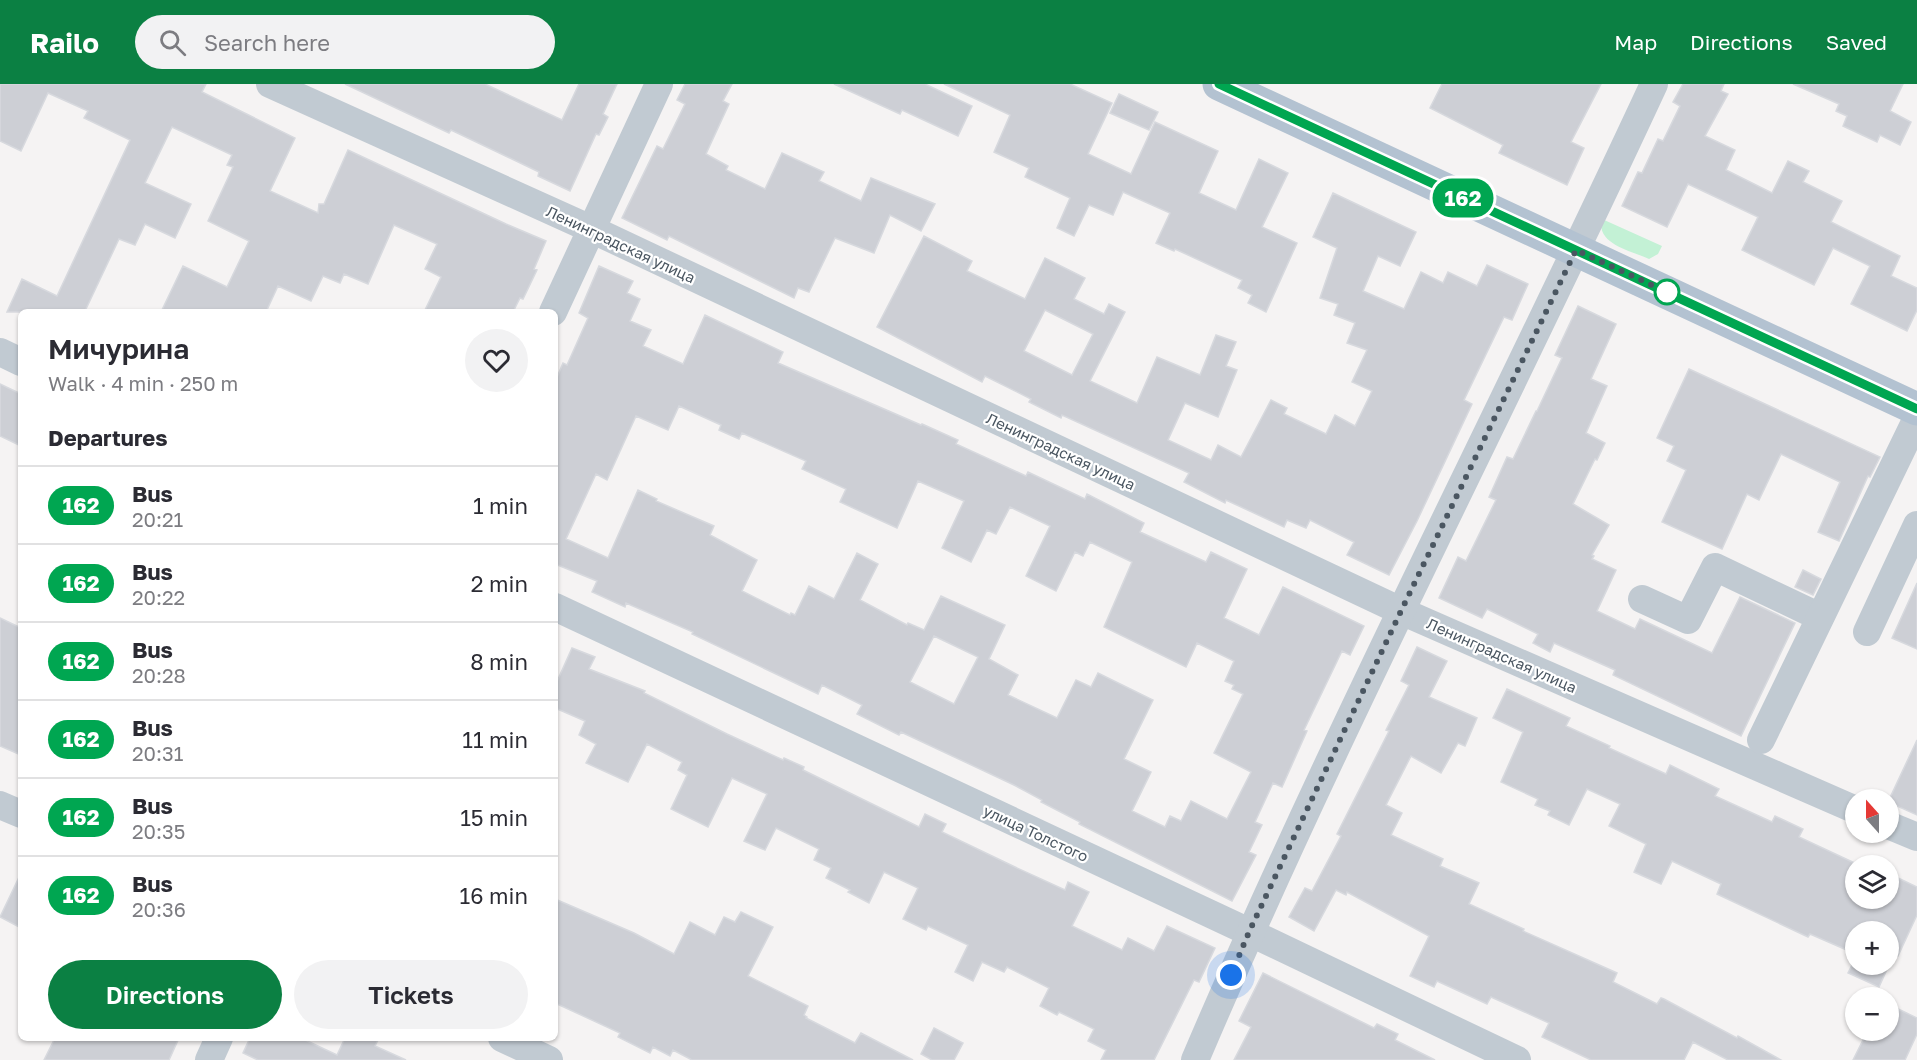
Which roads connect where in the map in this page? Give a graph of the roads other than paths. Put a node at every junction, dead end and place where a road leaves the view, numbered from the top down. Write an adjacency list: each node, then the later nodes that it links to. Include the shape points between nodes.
1 (270, 84): 5 (street, Ленинградская улица)
2 (659, 84): 5 (street)
3 (1219, 84): 6 (main road)
4 (1654, 84): 6 (street)
5 (591, 229): 7 (street); 15 (street, Ленинградская улица)
6 (1576, 250): 10 (main road); 15 (street)
7 (554, 309)
8 (0, 352): 9 (street)
9 (18, 361)
10 (1917, 409)
11 (1917, 418): 16 (street)
12 (1917, 525): 17 (street)
13 (1642, 599): 16 (street, via 1688,620 1715,567)
14 (558, 609): 24 (street, улица Толстого)
15 (1401, 611): 20 (street, Ленинградская улица); 24 (street)
16 (1820, 617): 18 (street)
17 (1867, 632)
18 (1761, 740)
19 (0, 805): 21 (street)
20 (1845, 805)
21 (18, 813)
22 (1899, 830): 23 (street)
23 (1917, 837)
24 (1249, 932): 29 (street); 30 (street, улица Толстого)
25 (218, 1041): 27 (street)
26 (508, 1041): 28 (street)
27 (209, 1060)
28 (549, 1060)
29 (1195, 1060)
30 (1517, 1060)

